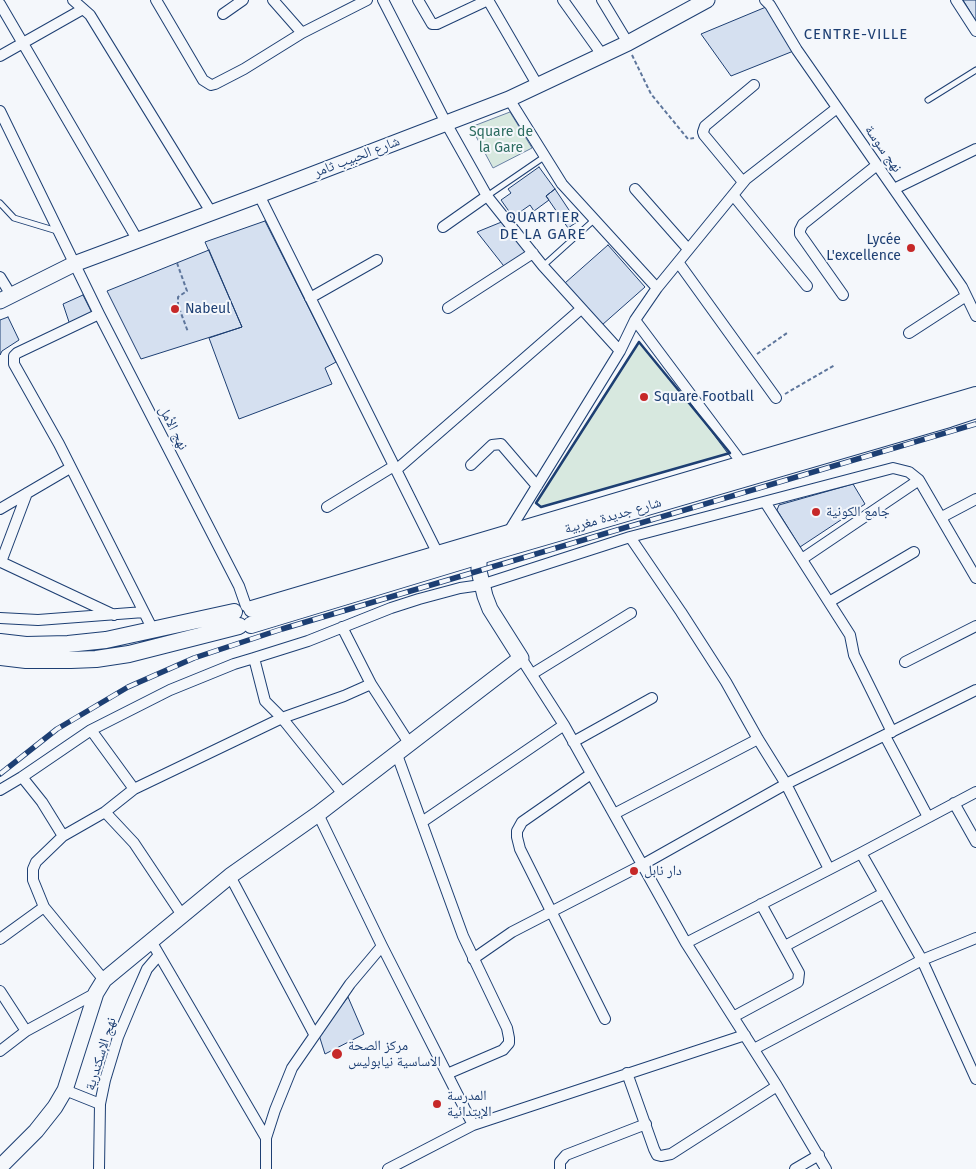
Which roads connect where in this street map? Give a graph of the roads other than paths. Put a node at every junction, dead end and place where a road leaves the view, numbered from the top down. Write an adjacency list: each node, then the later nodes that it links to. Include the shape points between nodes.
1 (73, 0): 14 (street)
2 (156, 0): 17 (street, via 203,80 211,85)
3 (243, 0): 15 (street)
4 (272, 0): 17 (street)
5 (367, 0): 17 (street)
6 (383, 0): 29 (street)
7 (418, 0): 23 (street, via 432,24 437,24 488,0)
8 (563, 0): 21 (street)
9 (602, 0): 19 (street)
10 (707, 0): 19 (main road, شارع الحبيب ثامر)
11 (765, 0): 27 (street, نهج سوسة)
12 (956, 0): 16 (street)
13 (0, 4): 18 (street)
14 (83, 9): 18 (street); 40 (street, via 90,14)
15 (223, 14)
16 (976, 31)
17 (302, 33)
18 (22, 43): 20 (street); 44 (street)
19 (628, 44): 21 (main road, شارع الحبيب ثامر)
20 (0, 56)
21 (603, 56): 23 (main road, شارع الحبيب ثامر)
22 (976, 70): 26 (lane)
23 (538, 86): 25 (main road, شارع الحبيب ثامر)
24 (754, 86): 33 (street, via 705,126 704,135)
25 (509, 98): 29 (main road, شارع الحبيب ثامر); 31 (street)
26 (928, 100)
27 (837, 108): 32 (street, نهج سوسة); 33 (street)
28 (0, 111): 43 (street, نهج الأمل)
29 (446, 123): 36 (main road, شارع الحبيب ثامر); 38 (street)
30 (976, 149): 35 (street)
31 (544, 157): 38 (lane); 41 (street, via 562,184)
32 (878, 165): 35 (street, نهج سوسة); 54 (street, via 803,224 800,230)
33 (743, 182): 37 (street)
34 (635, 189): 45 (street)
35 (894, 189): 55 (street, نهج سوسة)
36 (259, 195): 40 (main road, شارع الحبيب ثامر); 57 (street)
37 (733, 195): 45 (street); 52 (street)
38 (487, 196): 42 (street); 46 (street)
39 (0, 203): 43 (lane, via 14,218)
40 (211, 212): 44 (main road, شارع الحبيب ثامر)
41 (594, 220): 50 (lane); 53 (street)
42 (443, 228)
43 (57, 231): 49 (street, نهج الأمل)
44 (137, 239): 49 (main road, شارع الحبيب ثامر)
45 (688, 249): 48 (street)
46 (533, 253): 50 (street); 58 (street)
47 (377, 260): 57 (street)
48 (678, 262): 53 (street); 66 (street)
49 (74, 264): 56 (main road, شارع الحبيب ثامر); 60 (street, نهج الأمل)
50 (543, 266): 59 (street)
51 (0, 277): 56 (street)
52 (807, 286)
53 (657, 288): 62 (street)
54 (843, 295)
55 (966, 296): 61 (street, نهج سوسة); 63 (street)
56 (6, 298)
57 (310, 298): 70 (street)
58 (448, 308)
59 (581, 310): 64 (street); 70 (street)
60 (99, 314): 69 (street, via 17,353 13,359); 92 (street, نهج الأمل, via 239,586)
61 (976, 316)
62 (635, 320): 64 (street); 71 (street)
63 (909, 333)
64 (620, 351): 73 (street)
65 (976, 395): 71 (main road, شارع جديدة مغربية)
66 (776, 398)
67 (976, 410): 71 (main road, شارع جديدة مغربية, via 949,420)
68 (471, 465): 73 (street, via 492,445 501,444)
69 (70, 468): 74 (street); 89 (street)
70 (395, 468): 77 (street); 83 (street)
71 (747, 469): 80 (main road, شارع جديدة مغربية); 84 (main road, شارع جديدة مغربية)
72 (920, 480): 76 (street, via 900,469 885,469); 79 (street); 85 (street)
73 (537, 486): 80 (street)
74 (27, 494): 78 (street); 91 (street, via 1,562)
75 (976, 499): 79 (street)
76 (765, 502): 81 (street); 85 (street)
77 (327, 506)
78 (0, 509)
79 (942, 517): 86 (street)
80 (508, 533): 83 (main road, شارع جديدة مغربية)
81 (630, 537): 87 (street); 110 (street, via 682,612)
82 (914, 552): 88 (street)
83 (438, 554): 92 (main road, شارع جديدة مغربية)
84 (478, 556): 87 (main road); 92 (main road, شارع جديدة مغربية)
85 (802, 559): 88 (street)
86 (976, 578)
87 (481, 585): 95 (street, via 419,599); 100 (main road, via 490,609)
88 (829, 602): 109 (street, via 850,635 854,655)
89 (144, 612): 91 (street); 96 (street)
90 (631, 613): 102 (street)
91 (114, 615): 93 (street, via 38,620)
92 (244, 616): 96 (main road); 98 (main road, via 129,654 71,660)
93 (0, 618)
94 (976, 626): 101 (street)
95 (342, 627): 99 (street); 103 (street)
96 (153, 630): 97 (main road, via 68,644)
97 (0, 642)
98 (0, 657)
99 (254, 658): 106 (street, via 265,701); 108 (street, via 170,690)
100 (521, 658): 102 (street); 111 (main road)
101 (905, 662)
102 (532, 674): 107 (street)
103 (371, 684): 106 (street); 111 (street)
104 (976, 690): 109 (street)
105 (652, 698): 112 (street)
106 (282, 718): 117 (street); 120 (street)
107 (564, 725): 112 (street); 126 (street)
108 (91, 730): 115 (street); 117 (street)
109 (888, 734): 116 (street); 125 (street)
110 (758, 739): 116 (street); 124 (street)
111 (409, 742): 113 (main road)
112 (573, 742): 114 (street)
113 (396, 752): 120 (main road); 126 (street)
114 (591, 774): 124 (street); 136 (street, via 531,814 517,831 520,848)
115 (22, 777): 118 (street); 127 (street)
116 (786, 784): 130 (street); 131 (street)
117 (134, 789): 122 (street)
118 (0, 790)
119 (976, 792): 121 (street)
120 (343, 794): 123 (main road)
121 (954, 803): 125 (street); 128 (street)
122 (105, 812): 127 (street); 137 (street, via 134,844)
123 (318, 814): 132 (main road); 142 (street)
124 (614, 814): 130 (street)
125 (928, 817): 129 (street)
126 (422, 822): 145 (street)
127 (63, 836): 135 (street, via 33,869 33,880)
128 (976, 842)
129 (861, 853): 131 (street); 133 (street)
130 (642, 865): 136 (street); 141 (street)
131 (829, 869): 134 (street)
132 (230, 876): 137 (main road); 152 (street)
133 (884, 893): 143 (street); 146 (street)
134 (761, 904): 141 (street); 143 (street)
135 (44, 907): 139 (street); 147 (street)
136 (552, 912): 145 (street, via 512,932); 150 (street)
137 (182, 915): 140 (main road)
138 (976, 938): 146 (street)
139 (0, 939)
140 (151, 941): 144 (street); 147 (main road)
141 (686, 942): 149 (street)
142 (382, 946): 152 (street); 157 (street)
143 (785, 946): 149 (street, via 799,973 798,982)
144 (159, 955): 161 (street, نهج الإسكندرية, via 148,969 118,1037); 164 (street)
145 (473, 959): 157 (street, via 507,1028 508,1043 503,1050)
146 (922, 960): 154 (street); 158 (street)
147 (100, 987): 151 (street); 160 (main road)
148 (0, 991): 151 (street)
149 (733, 1017): 153 (street)
150 (605, 1019)
151 (26, 1031): 155 (street)
152 (314, 1034): 164 (street, via 292,1068)
153 (745, 1034): 154 (street); 156 (street)
154 (754, 1049): 159 (street)
155 (0, 1051)
156 (627, 1073): 162 (street); 163 (street)
157 (447, 1074): 163 (street)
158 (976, 1079)
159 (777, 1086): 162 (street, via 665,1156 656,1153); 165 (street)
160 (65, 1090): 161 (street); 166 (main road, via 36,1131)
161 (100, 1104): 167 (street, نهج الإسكندرية)
162 (646, 1124): 170 (street, via 566,1155 560,1162)
163 (473, 1125): 169 (street)
164 (266, 1138): 168 (street)
165 (819, 1155): 171 (street); 172 (street)
166 (0, 1167)
167 (99, 1169)
168 (266, 1169)
169 (388, 1169)
170 (560, 1169)
171 (795, 1169)
172 (826, 1169)

